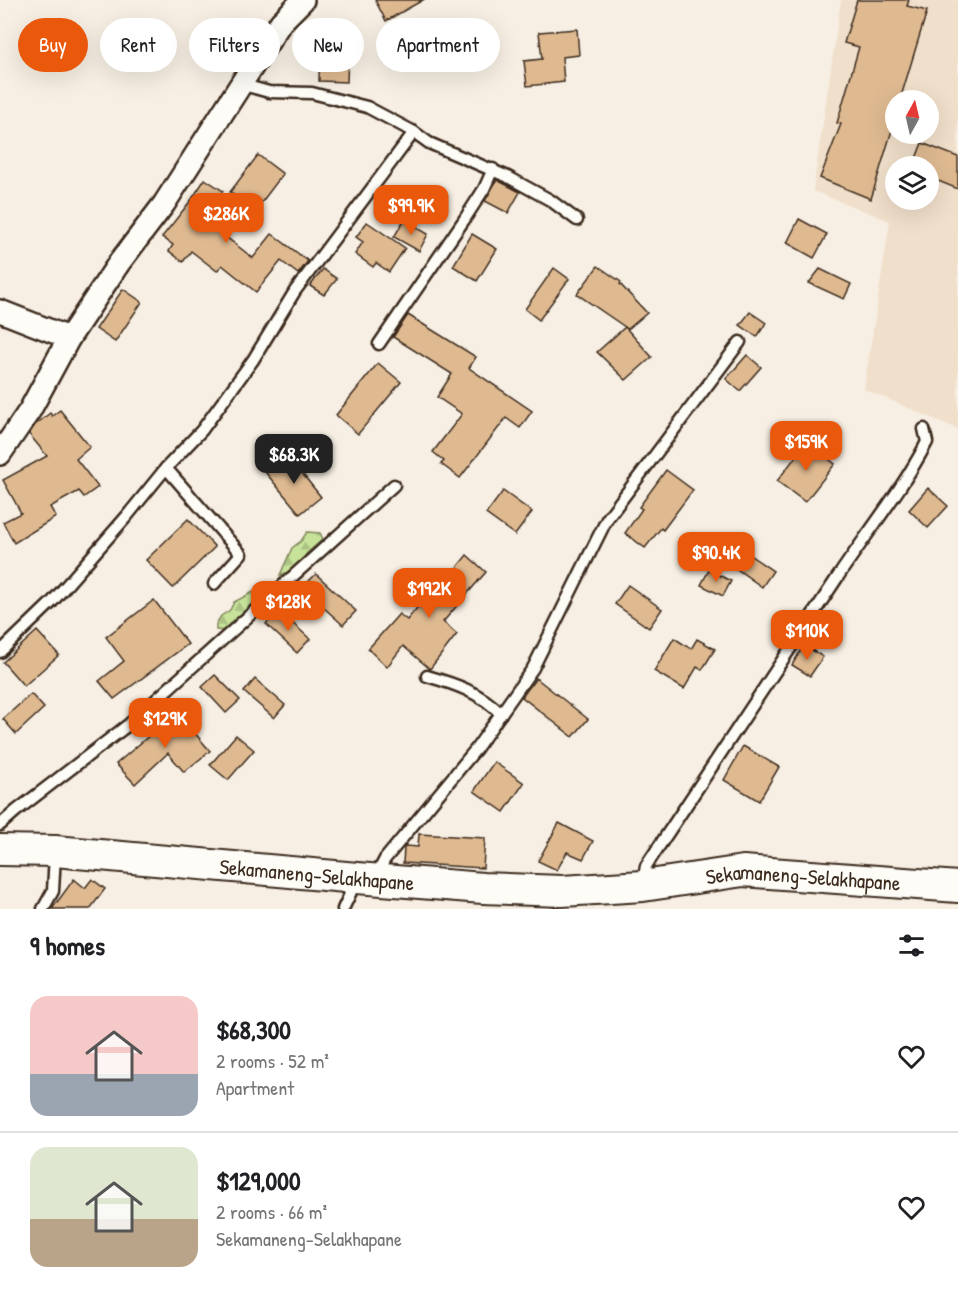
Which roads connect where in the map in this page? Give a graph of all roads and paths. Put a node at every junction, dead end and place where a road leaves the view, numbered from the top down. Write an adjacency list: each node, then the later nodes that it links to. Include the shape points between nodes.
1 (303, 0): 2 (street, via 282,22)
2 (240, 84): 3 (lane, via 269,92 312,93 367,107); 7 (street, via 170,195 119,262)
3 (414, 132): 4 (lane); 12 (lane, via 295,291 202,430)
4 (494, 170): 5 (lane, via 550,200); 9 (lane)
5 (577, 220)
6 (0, 311): 7 (street)
7 (69, 338): 11 (street, via 30,410)
8 (740, 342): 17 (lane, via 607,519 533,668)
9 (379, 344)
10 (924, 429): 22 (lane, via 927,442 915,465 700,782 646,867)
11 (0, 454)
12 (166, 468): 14 (lane, via 241,554); 15 (lane, via 52,602)
13 (394, 485): 18 (lane, via 128,725)
14 (214, 584)
15 (0, 652)
16 (427, 676): 17 (lane, via 461,686 490,702)
17 (501, 714): 21 (lane)
18 (0, 825)
19 (0, 850): 20 (street, Sekamaneng-Selakhapane)
20 (56, 851): 21 (street, Sekamaneng-Selakhapane); 24 (lane, via 53,891)
21 (366, 879): 22 (street, Sekamaneng-Selakhapane, via 562,891); 25 (lane)
22 (643, 886): 23 (street, Sekamaneng-Selakhapane, via 743,871)
23 (958, 887)
24 (43, 909)
25 (344, 909)

